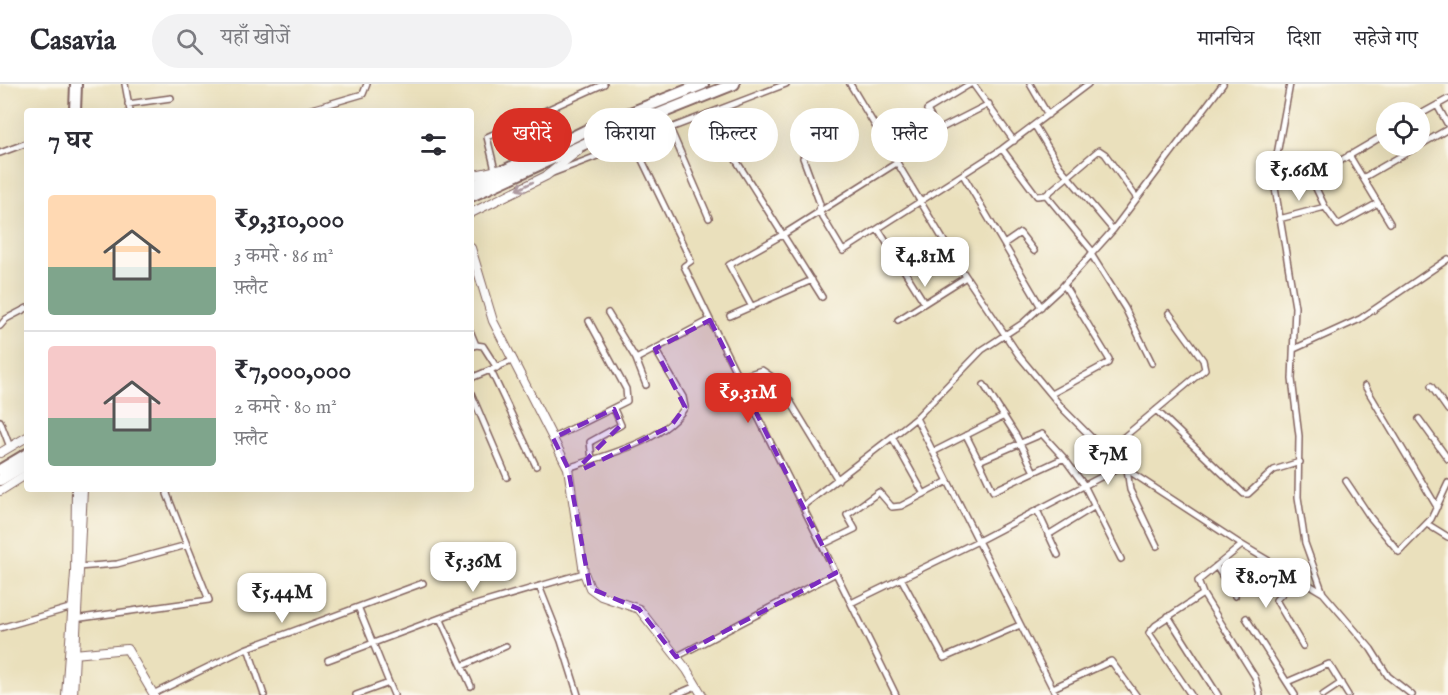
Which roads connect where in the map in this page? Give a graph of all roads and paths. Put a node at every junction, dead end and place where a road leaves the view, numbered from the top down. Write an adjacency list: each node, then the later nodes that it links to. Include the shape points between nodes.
1 (76, 84): 22 (highway)
2 (81, 84): 23 (highway)
3 (124, 84): 19 (street)
4 (368, 84): 25 (street, via 363,94)
5 (604, 84): 50 (street, via 487,137)
6 (703, 84): 16 (highway)
7 (734, 84): 26 (highway)
8 (786, 84): 27 (street)
9 (850, 84): 31 (street)
10 (971, 84): 20 (street); 28 (street)
11 (1088, 84): 15 (street)
12 (1223, 84): 59 (street)
13 (1290, 84): 66 (street, via 1273,176)
14 (1033, 85): 30 (street)
15 (1079, 87): 30 (street)
16 (682, 88): 49 (highway)
17 (171, 98): 19 (street)
18 (1448, 99): 21 (street)
19 (128, 104): 24 (street)
20 (989, 104): 32 (street); 36 (street)
21 (1437, 105): 29 (street); 34 (street)
22 (75, 108)
23 (81, 108)
24 (129, 108)
25 (315, 108)
26 (674, 108)
27 (723, 108)
28 (929, 108)
29 (1430, 109)
30 (1048, 116): 33 (street)
31 (871, 121)
32 (948, 126)
33 (1035, 126): 36 (street); 53 (street)
34 (1448, 127): 55 (street)
35 (1376, 139): 43 (street)
36 (1014, 141): 41 (street)
37 (24, 144): 42 (street)
38 (584, 144): 57 (highway)
39 (676, 144): 65 (street)
40 (584, 146): 54 (street)
41 (1002, 149): 52 (street); 58 (street, via 1034,193)
42 (0, 153)
43 (1349, 154): 55 (street); 62 (street, via 1311,178)
44 (584, 161): 54 (street)
45 (642, 162): 87 (street, via 691,261 684,266)
46 (736, 162): 70 (street)
47 (804, 162): 63 (street)
48 (895, 164): 60 (street); 63 (street)
49 (513, 166): 50 (street); 56 (highway)
50 (495, 170): 51 (street)
51 (474, 175)
52 (963, 175): 60 (street); 71 (street)
53 (1067, 175): 58 (street); 59 (street, via 1094,152 1102,151); 69 (street)
54 (546, 176): 64 (street, one-way to 64)
55 (1363, 178): 61 (street)
56 (474, 186)
57 (474, 195)
58 (1046, 195): 73 (street)
59 (1137, 196): 69 (street)
60 (919, 202): 68 (street); 76 (street)
61 (1378, 203): 62 (street, via 1338,225); 67 (street)
62 (1325, 207): 66 (street)
63 (819, 211): 68 (street, via 843,251); 70 (street)
64 (474, 212)
65 (709, 218)
66 (1280, 219): 94 (street, via 1295,307)
67 (1390, 223)
68 (878, 229): 80 (street)
69 (1113, 230): 73 (street)
70 (784, 234): 77 (street); 81 (street, via 729,265)
71 (1004, 244): 72 (street, via 1020,233); 82 (street)
72 (1034, 252)
73 (1092, 253): 78 (street); 97 (street)
74 (474, 258): 96 (street, via 493,321)
75 (1448, 259): 94 (street, via 1360,319)
76 (966, 277): 80 (street); 91 (street)
77 (812, 280): 79 (street); 81 (street)
78 (1064, 285): 82 (street); 106 (street, via 1109,359 1104,366)
79 (822, 297)
80 (924, 302): 88 (street)
81 (752, 307): 86 (street)
82 (1041, 307): 91 (street)
83 (24, 310): 90 (street)
84 (608, 312): 95 (street)
85 (1169, 313): 109 (street, via 1206,365)
86 (730, 316)
87 (710, 320): 93 (street); 101 (street)
88 (898, 320)
89 (589, 321): 108 (street, via 628,396 623,405)
90 (0, 326)
91 (1005, 336): 106 (street); 112 (street, via 982,350)
92 (474, 346): 98 (street, via 483,346)
93 (655, 349): 95 (street); 128 (street, via 686,407 671,426)
94 (1294, 349): 130 (street, via 1292,379)
95 (636, 359): 102 (street)
96 (514, 360): 98 (street); 117 (street)
97 (1152, 363)
98 (497, 368): 99 (street)
99 (491, 370): 100 (street); 131 (street)
100 (474, 377)
101 (737, 378): 139 (street, via 762,370 778,381); 149 (street)
102 (646, 385)
103 (984, 385): 111 (street)
104 (1365, 386): 151 (street)
105 (1431, 386): 110 (street)
106 (1051, 394): 122 (street)
107 (474, 400): 137 (street)
108 (614, 409): 117 (street); 128 (street, via 621,425 590,442)
109 (1156, 410): 122 (street); 130 (street, via 1244,494 1274,470)
110 (1448, 410)
111 (1004, 416): 115 (street); 119 (street)
112 (916, 418): 116 (street); 121 (street)
113 (1419, 419): 126 (street)
114 (0, 421): 120 (street)
115 (966, 435): 121 (street); 129 (street)
116 (892, 437): 139 (street); 148 (street)
117 (553, 438): 132 (street)
118 (24, 439): 120 (street)
119 (1020, 444): 124 (street, via 1044,434); 129 (street); 135 (street)
120 (10, 447): 123 (street)
121 (933, 452): 141 (street)
122 (1106, 452): 133 (street)
123 (0, 453)
124 (1064, 458): 135 (street); 143 (street)
125 (24, 459): 134 (highway)
126 (1448, 459)
127 (24, 460): 138 (highway)
128 (592, 460): 132 (street)
129 (979, 461): 135 (street, via 993,491)
130 (1300, 462): 171 (street, via 1298,497 1305,543)
131 (536, 466)
132 (568, 468): 165 (street)
133 (1124, 468): 143 (street); 159 (street); 160 (street, via 1130,490)
134 (0, 470)
135 (1034, 472)
136 (24, 476): 144 (street)
137 (507, 477)
138 (0, 480)
139 (838, 480): 149 (street)
140 (1346, 481): 153 (street, via 1398,552)
141 (948, 482): 148 (street); 156 (street)
142 (1448, 483): 151 (street)
143 (1084, 485): 150 (street); 152 (street)
144 (0, 491)
145 (76, 492): 164 (street)
146 (83, 492): 164 (street)
147 (167, 492): 157 (street)
148 (924, 494): 158 (street, via 892,507 879,492 847,515 855,529)
149 (804, 506): 158 (street)
150 (1095, 506): 154 (street); 162 (street)
151 (1437, 507): 153 (street)
152 (1036, 510): 154 (street); 156 (street)
153 (1427, 524): 155 (street)
154 (1048, 535): 161 (street)
155 (1448, 537)
156 (978, 541): 168 (street); 181 (street)
157 (187, 545): 164 (street, via 117,564); 180 (street, via 209,600)
158 (822, 545): 166 (street)
159 (1242, 545): 163 (street); 167 (street)
160 (1157, 546)
161 (1058, 555)
162 (1121, 559)
163 (1216, 566): 172 (street, via 1198,581); 173 (street)
164 (78, 567): 175 (street); 180 (street)
165 (584, 573): 170 (street); 188 (street, via 590,588 601,596 639,609)
166 (836, 573): 174 (street); 188 (street)
167 (1298, 577): 171 (street); 185 (street, via 1276,600)
168 (902, 578): 174 (street); 181 (street, via 944,658)
169 (423, 583): 176 (street)
170 (539, 586): 178 (street); 203 (street)
171 (1323, 593): 215 (street, via 1371,649 1388,676)
172 (1203, 594): 177 (street); 211 (street, via 1255,677)
173 (1235, 596)
174 (851, 603): 206 (street)
175 (73, 607): 180 (street); 182 (street)
176 (359, 609): 183 (street); 186 (street)
177 (1168, 616): 209 (street, via 1149,633); 210 (street)
178 (440, 618): 183 (street); 190 (street)
179 (1246, 618): 191 (street)
180 (75, 619): 187 (street)
181 (1020, 624): 196 (street)
182 (0, 628)
183 (373, 645): 189 (street); 192 (street)
184 (506, 646): 190 (street)
185 (1303, 646)
186 (248, 648): 197 (street); 200 (street)
187 (73, 654): 197 (street, via 127,649); 198 (street); 199 (street)
188 (676, 657): 195 (street)
189 (328, 660)
190 (462, 666): 194 (street)
191 (1287, 681): 193 (street, via 1329,664); 212 (street)
192 (389, 682): 201 (street); 202 (street)
193 (1341, 683): 213 (street); 214 (street)
194 (471, 686)
195 (696, 686): 204 (street); 205 (street)
196 (1053, 688): 207 (street); 208 (street, via 1111,661)
197 (153, 694)
198 (66, 695)
199 (73, 695)
200 (264, 695)
201 (356, 695)
202 (394, 695)
203 (578, 695)
204 (675, 695)
205 (702, 695)
206 (896, 695)
207 (1056, 695)
208 (1136, 695)
209 (1191, 695)
210 (1218, 695)
211 (1260, 695)
212 (1295, 695)
213 (1323, 695)
214 (1348, 695)
215 (1412, 695)

